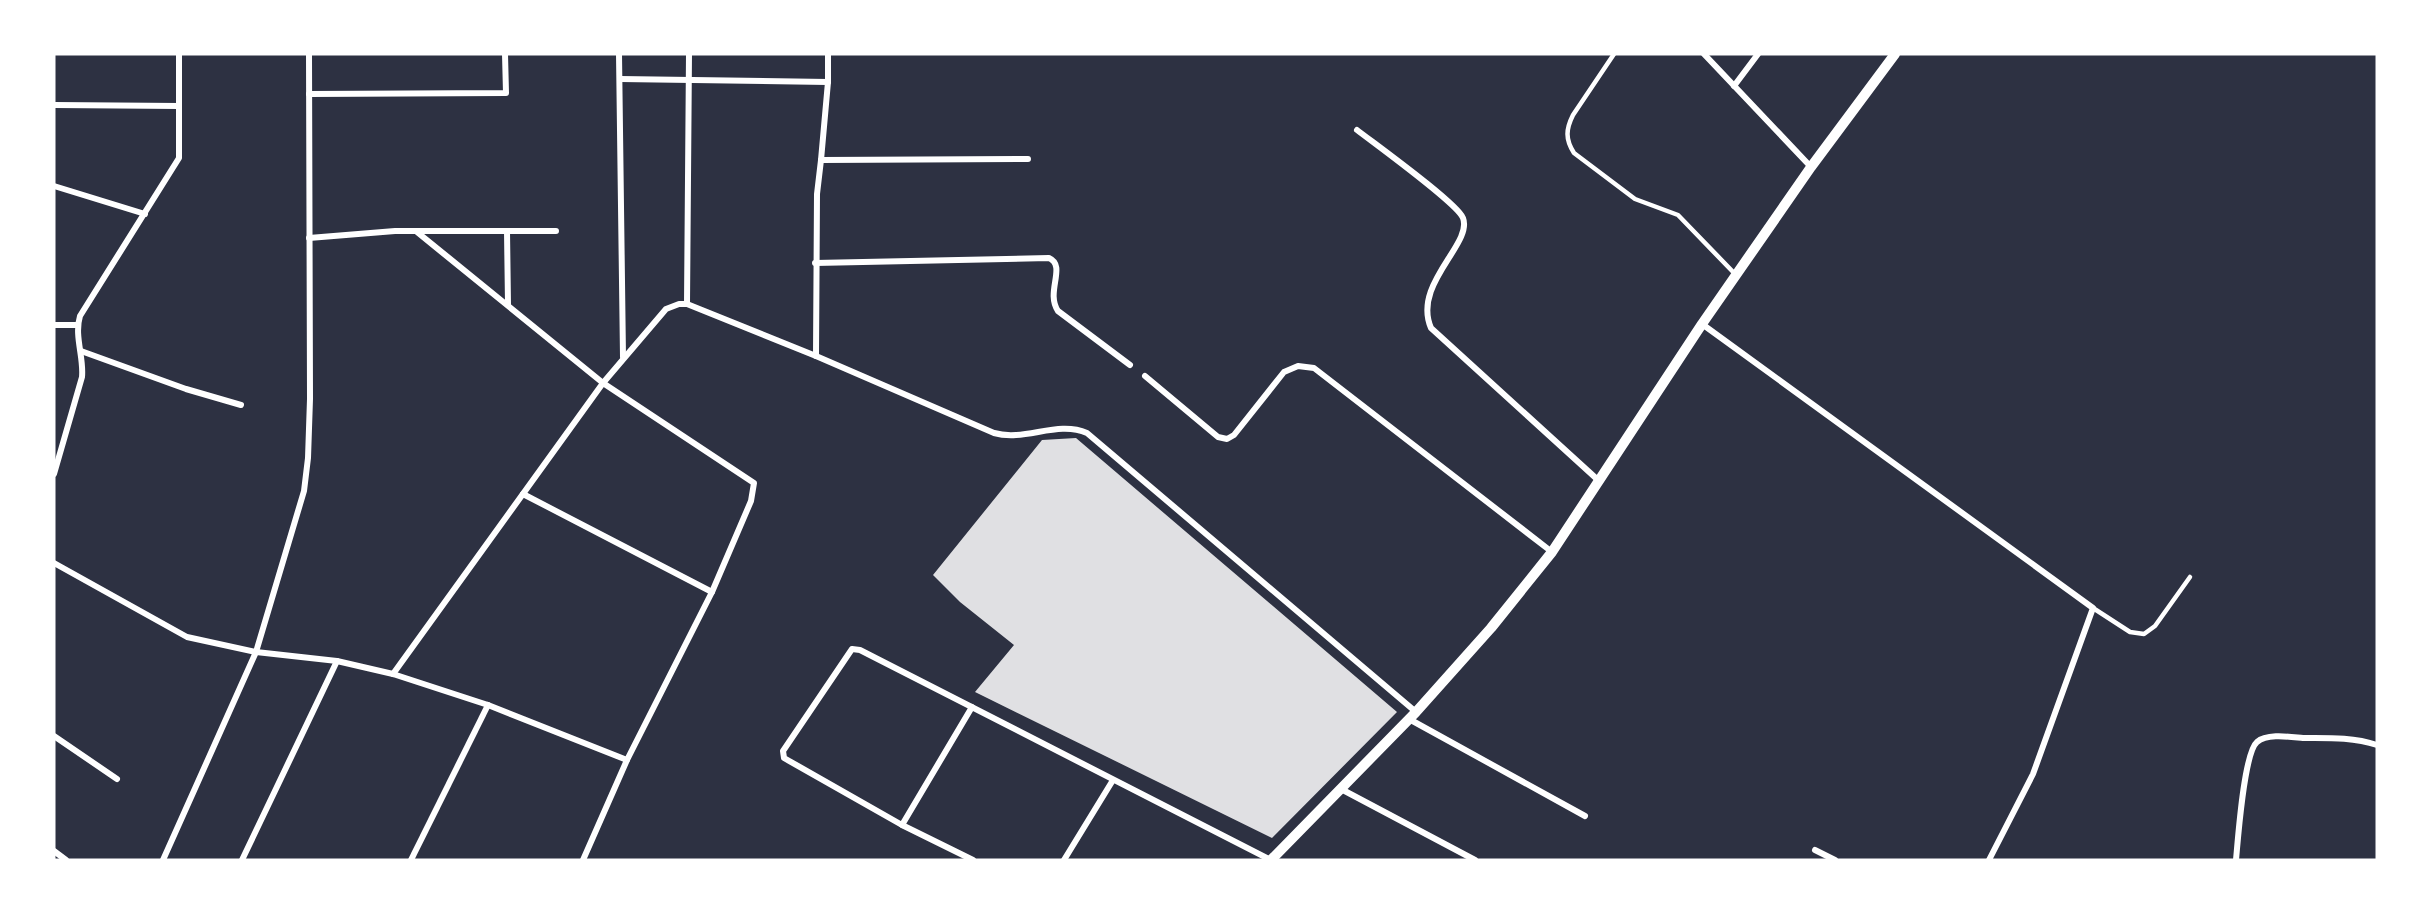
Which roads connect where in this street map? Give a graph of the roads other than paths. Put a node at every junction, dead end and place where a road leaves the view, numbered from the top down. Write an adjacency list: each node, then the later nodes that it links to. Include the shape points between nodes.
1 (178, 54): 17 (street)
2 (309, 54): 15 (street)
3 (505, 54): 15 (street, via 506,93)
4 (619, 54): 11 (street)
5 (688, 54): 12 (street)
6 (828, 54): 13 (street)
7 (1614, 54): 29 (lane, via 1573,114 1568,125 1569,144 1574,153 1625,193 1678,215)
8 (1704, 54): 14 (street)
9 (1758, 54): 14 (street)
10 (1895, 54): 21 (street)
11 (620, 79): 12 (street); 37 (street)
12 (689, 79): 13 (street); 31 (street)
13 (828, 81): 20 (street)
14 (1734, 86): 21 (street)
15 (309, 94): 27 (street)
16 (54, 105): 17 (street)
17 (178, 106): 23 (street, via 178,158)
18 (1357, 130): 43 (street, via 1451,204 1464,220 1464,228 1428,300 1426,310 1431,328)
19 (1028, 159): 20 (street)
20 (821, 160): 28 (street)
21 (1811, 166): 29 (street)
22 (54, 186): 23 (street)
23 (145, 214): 34 (street)
24 (507, 231): 25 (street); 26 (street); 30 (street)
25 (556, 231)
26 (417, 232): 27 (street); 30 (street)
27 (309, 238): 50 (street, via 307,475)
28 (815, 263): 36 (street); 38 (street, via 1049,258 1057,266 1052,298 1058,311)
29 (1736, 275): 32 (street)
30 (508, 304): 40 (street)
31 (687, 304): 36 (street); 37 (street, via 666,309)
32 (1702, 324): 43 (street); 49 (street)
33 (54, 325): 34 (street)
34 (77, 325): 35 (street)
35 (81, 351): 41 (street); 42 (street, via 82,377)
36 (816, 356): 55 (street, via 1003,435 1072,428 1087,433)
37 (623, 357): 40 (street)
38 (1130, 365)
39 (1145, 376): 45 (street, via 1218,437 1227,439 1284,372 1298,366 1314,368)
40 (603, 383): 44 (street); 48 (street, via 754,483 751,501)
41 (241, 405)
42 (54, 474)
43 (1598, 480): 45 (street)
44 (523, 494): 48 (street); 52 (street)
45 (1552, 552): 55 (street)
46 (54, 563): 50 (street, via 178,633)
47 (2190, 577): 49 (lane, via 2155,626 2144,634 2130,632)
48 (712, 592): 58 (street)
49 (2093, 608): 76 (street, via 2033,774)
50 (256, 652): 51 (street); 67 (street)
51 (337, 662): 52 (street); 68 (street)
52 (393, 674): 53 (street)
53 (488, 705): 58 (street); 69 (street)
54 (972, 707): 60 (street); 63 (street); 63 (street, via 854,648 783,751 787,760)
55 (1413, 715): 61 (street); 62 (street)
56 (54, 736): 59 (street)
57 (2377, 745): 77 (street, via 2330,738 2276,737 2256,742 2248,762)
58 (627, 760): 70 (street)
59 (117, 779)
60 (1113, 780): 72 (street); 73 (street)
61 (1341, 789): 73 (street); 74 (street)
62 (1585, 816)
63 (902, 825): 71 (street)
64 (1815, 850): 75 (street)
65 (54, 851): 66 (street)
66 (66, 860)
67 (163, 860)
68 (242, 860)
69 (411, 860)
70 (583, 860)
71 (973, 860)
72 (1064, 860)
73 (1271, 860)
74 (1475, 860)
75 (1834, 860)
76 (1989, 860)
77 (2236, 860)

